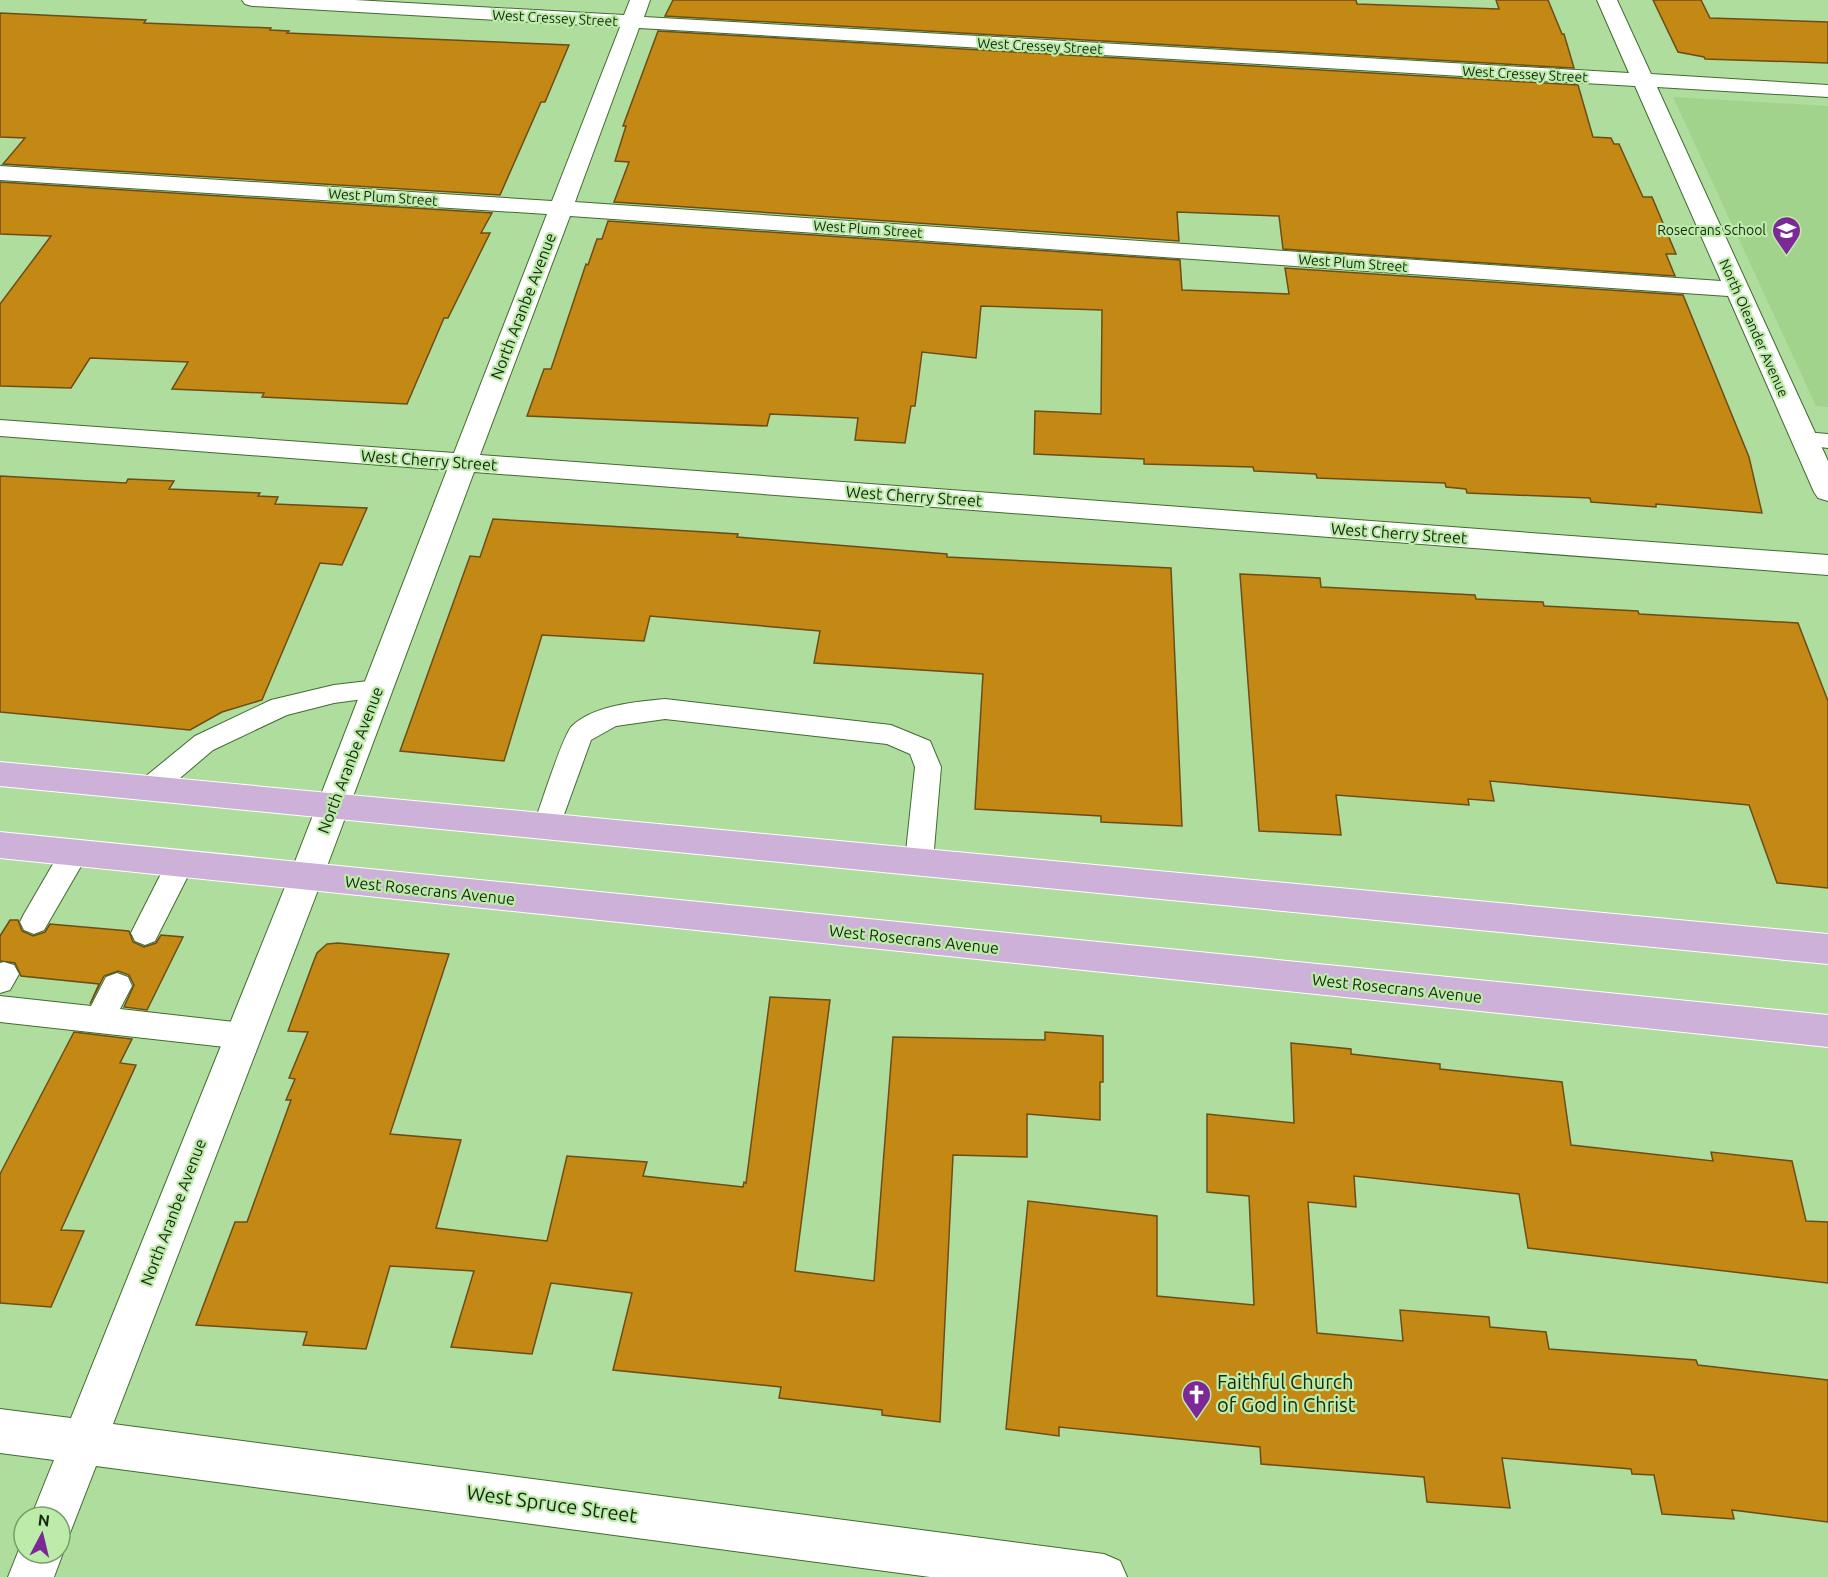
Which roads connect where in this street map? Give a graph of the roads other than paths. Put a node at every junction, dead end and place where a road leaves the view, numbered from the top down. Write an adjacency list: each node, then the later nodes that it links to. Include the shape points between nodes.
1 (252, 0): 3 (street, West Cressey Street)
2 (1607, 0): 4 (street, North Oleander Avenue)
3 (636, 11): 4 (street, West Cressey Street); 7 (street, North Aranbe Avenue)
4 (1644, 81): 5 (street, West Cressey Street); 8 (street, North Oleander Avenue)
5 (1828, 91)
6 (0, 173): 7 (street, West Plum Street)
7 (561, 208): 8 (street, West Plum Street); 12 (street, North Aranbe Avenue)
8 (1735, 289): 10 (street, North Oleander Avenue)
9 (0, 428): 12 (street, West Cherry Street)
10 (1804, 439): 11 (lane); 13 (street, North Oleander Avenue)
11 (1828, 441)
12 (464, 463): 14 (street, West Cherry Street); 15 (street, North Aranbe Avenue)
13 (1828, 492)
14 (1828, 565)
15 (377, 689): 17 (lane, via 280,707 204,743); 18 (street, North Aranbe Avenue)
16 (0, 774): 17 (main road)
17 (150, 788): 18 (main road)
18 (333, 805): 19 (main road); 24 (street, North Aranbe Avenue)
19 (547, 826): 22 (main road); 22 (lane, via 580,734 592,724 665,709 891,735 921,748 928,767)
20 (0, 845): 21 (main road, West Rosecrans Avenue)
21 (74, 853): 23 (main road, West Rosecrans Avenue); 25 (lane)
22 (919, 861): 27 (main road)
23 (180, 864): 24 (main road, West Rosecrans Avenue); 26 (lane)
24 (306, 877): 31 (main road, West Rosecrans Avenue); 32 (street, North Aranbe Avenue)
25 (34, 922)
26 (145, 933)
27 (1828, 949)
28 (117, 986): 30 (lane)
29 (0, 1009): 30 (lane)
30 (99, 1021): 32 (lane)
31 (1828, 1031)
32 (243, 1036): 34 (street, North Aranbe Avenue)
33 (0, 1431): 34 (street, West Spruce Street)
34 (83, 1442): 35 (street, North Aranbe Avenue); 36 (street, West Spruce Street)
35 (59, 1505)
36 (1104, 1577)

